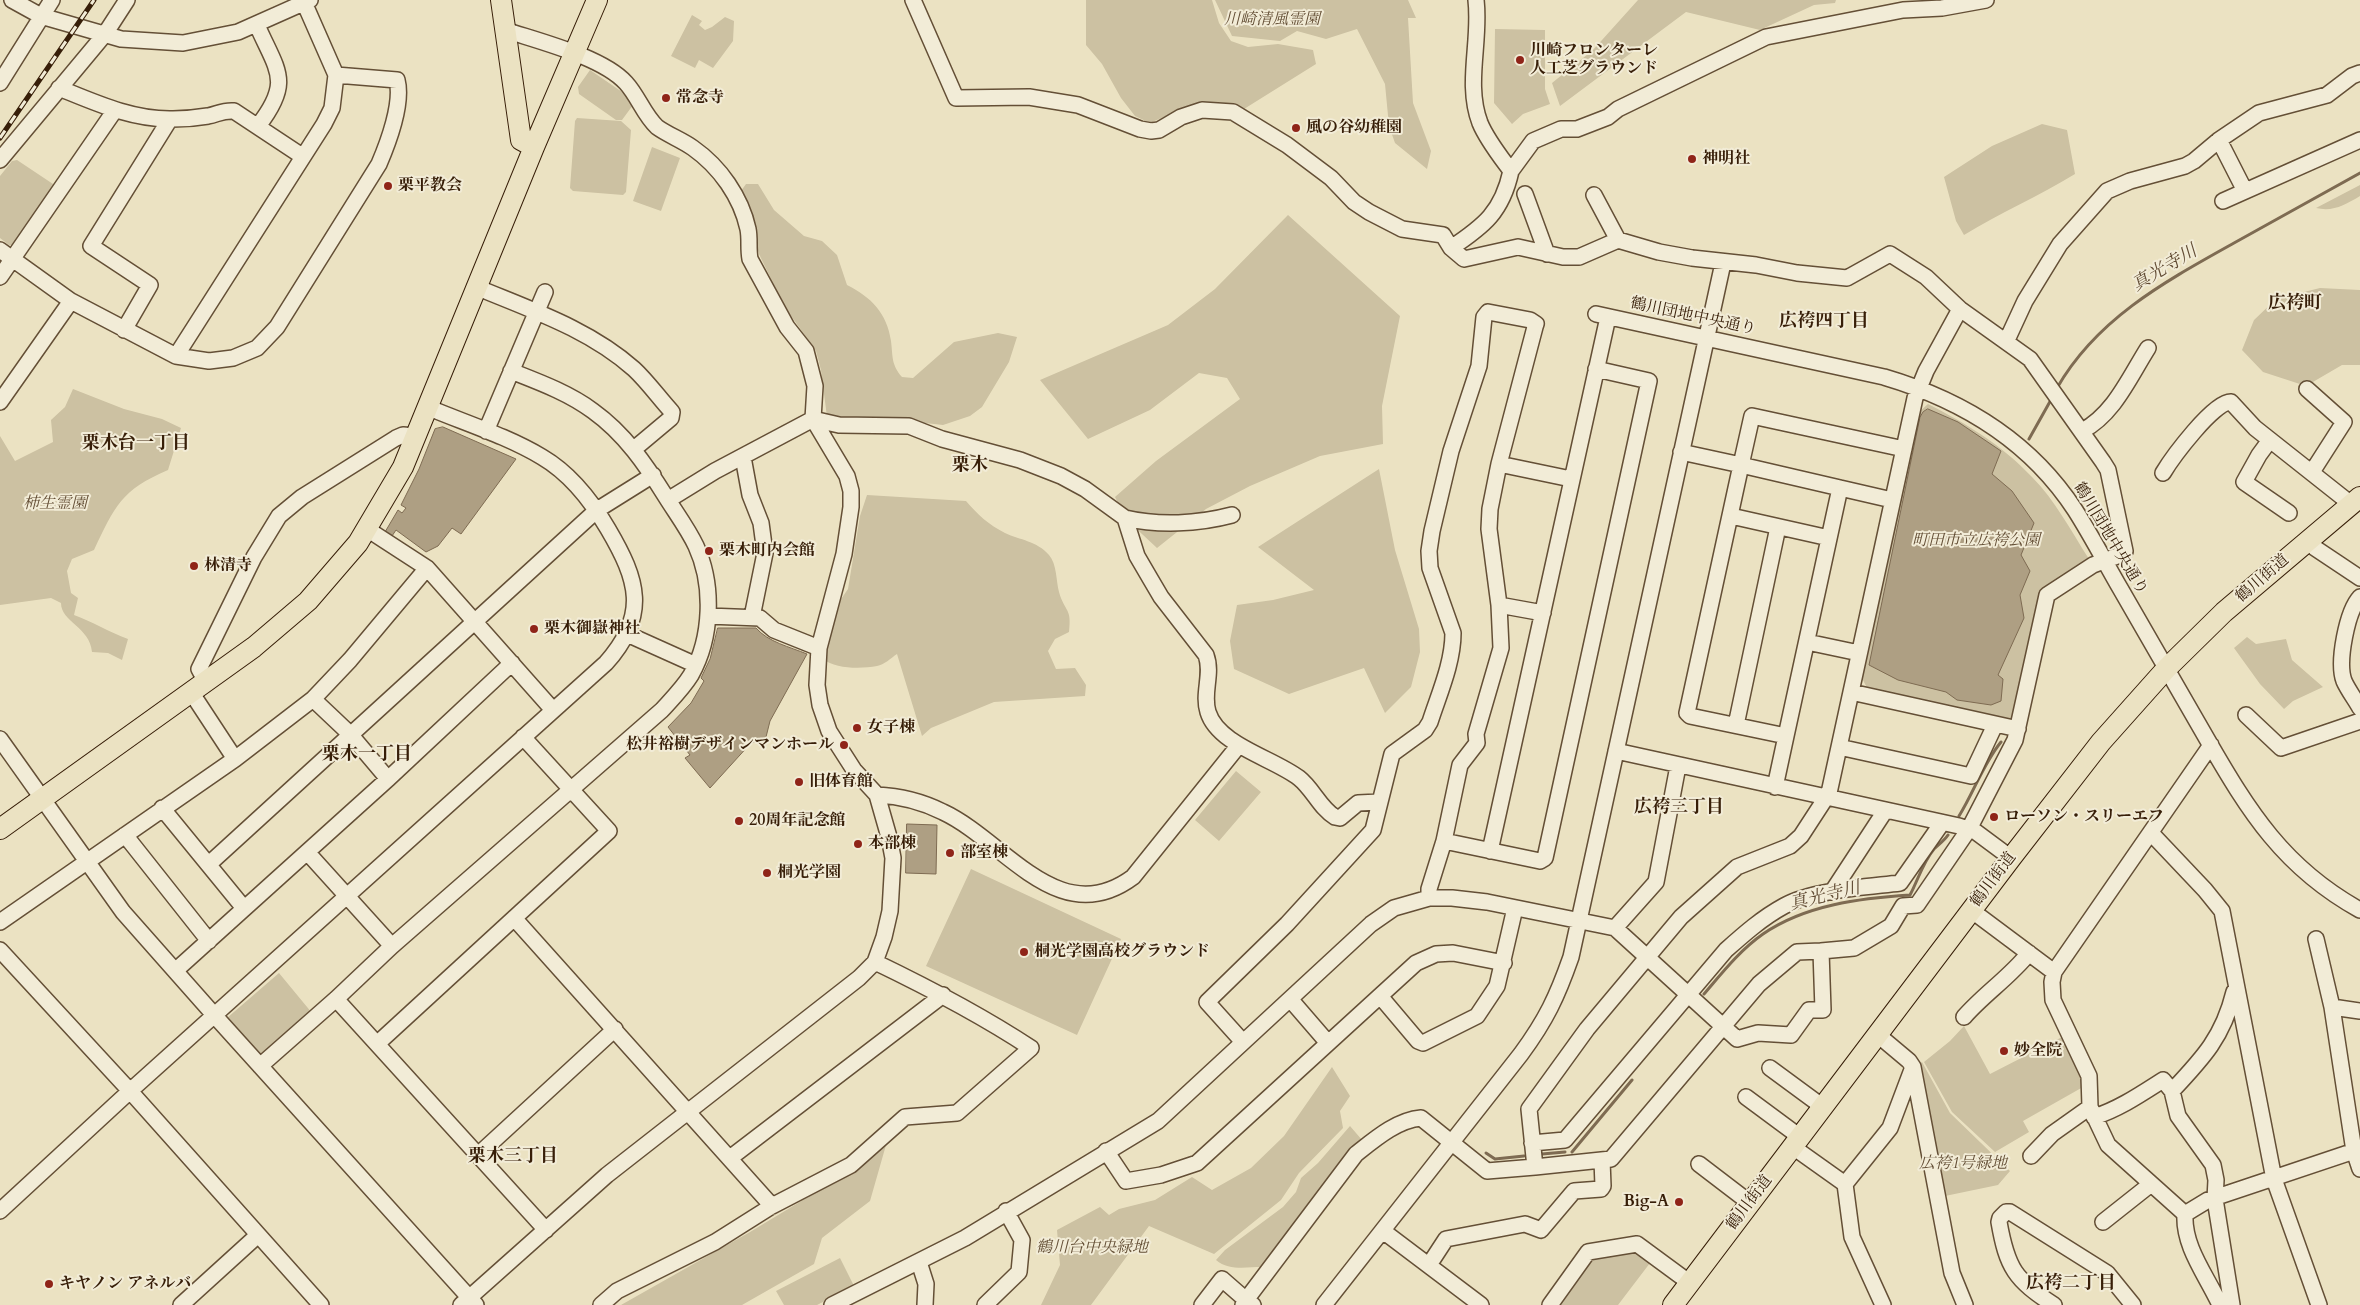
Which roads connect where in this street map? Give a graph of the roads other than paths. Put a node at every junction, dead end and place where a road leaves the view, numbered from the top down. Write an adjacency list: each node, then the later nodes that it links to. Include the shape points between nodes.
1 (12, 0): 11 (street)
2 (52, 0): 11 (street)
3 (127, 0): 14 (street)
4 (501, 0): 13 (main road)
5 (597, 0): 15 (main road)
6 (913, 0): 34 (street, via 956,98 1029,97 1078,105 1151,131 1202,110 1233,112 1287,145 1369,212 1402,229 1443,235)
7 (1476, 0): 28 (street, via 1474,102 1488,139)
8 (1986, 0): 10 (street, via 1942,8)
9 (306, 1): 12 (street); 17 (street)
10 (1901, 5): 28 (street, via 1766,37 1668,83 1608,117 1577,129 1561,129 1533,141)
11 (41, 16): 14 (street); 18 (street)
12 (257, 25): 14 (street, via 219,37 183,43 143,41); 22 (street, via 279,74 274,106)
13 (505, 30): 15 (street); 25 (main road, via 521,140)
14 (105, 34): 19 (street)
15 (575, 53): 25 (main road); 55 (street, via 600,64 626,82 657,126 675,130 725,178 748,230 750,259 787,327 806,350 812,366 815,386)
16 (2360, 73): 23 (street, via 2328,95 2259,113)
17 (336, 75): 26 (street, via 332,108); 48 (street, via 396,80 396,111 391,138 379,164 270,336 257,348 233,358 209,361)
18 (0, 83)
19 (59, 88): 20 (street); 27 (street)
20 (115, 110): 21 (street, via 145,118); 35 (street)
21 (170, 119): 22 (street, via 210,116 225,110 234,111); 44 (street, via 91,246 150,285)
22 (258, 126): 26 (street)
23 (2219, 140): 29 (street); 46 (street, via 2194,162 2130,181 2100,197 2060,244)
24 (2360, 140): 29 (street)
25 (534, 147): 39 (main road)
26 (302, 156): 48 (street)
27 (0, 160)
28 (1511, 172): 34 (street, via 1507,191 1492,218)
29 (2245, 191): 32 (street)
30 (1525, 194): 36 (street)
31 (1594, 195): 33 (street)
32 (2224, 201)
33 (1618, 240): 36 (street, via 1579,257); 37 (street, via 1659,252)
34 (1451, 248): 36 (street, via 1464,259 1518,247)
35 (6, 254): 38 (street); 41 (street)
36 (1547, 254)
37 (1723, 262): 42 (street, via 1847,278 1890,254 1926,277); 45 (street)
38 (0, 277)
39 (476, 286): 43 (street); 54 (main road)
40 (545, 292): 43 (street)
41 (71, 301): 44 (street); 53 (street)
42 (1960, 309): 46 (street); 51 (street)
43 (536, 313): 50 (street); 60 (street, via 594,338 615,353 636,370 672,412 671,418)
44 (124, 330): 48 (street)
45 (1706, 338): 49 (street, 鶴川団地中央通り, via 1602,316); 51 (street, 鶴川団地中央通り); 62 (street)
46 (2007, 340): 57 (street, via 2030,358)
47 (2148, 348): 57 (street, via 2112,406 2101,419)
48 (176, 356)
49 (1596, 369): 69 (street); 134 (street, via 1649,381 1567,762 1543,861)
50 (511, 371): 56 (street); 60 (street, via 553,388 592,410)
51 (1919, 387): 61 (street); 83 (street, 鶴川団地中央通り, via 1968,410 2024,451 2062,492)
52 (2307, 389): 66 (street, via 2344,422)
53 (0, 402)
54 (427, 407): 56 (street); 58 (main road)
55 (813, 418): 63 (street); 78 (street, via 839,425 909,426 942,439 1020,460 1077,484); 94 (street, via 847,476 851,491 844,554)
56 (486, 431): 74 (street, via 525,448 563,471)
57 (2082, 431): 83 (street, via 2108,470 2125,544 2123,553)
58 (415, 436): 80 (main road, via 403,467); 99 (street, via 396,438 302,496 279,516 250,564 199,669)
59 (2270, 440): 66 (street); 67 (street, via 2234,404 2227,402 2195,429); 75 (street, via 2244,482)
60 (634, 449): 68 (street)
61 (1904, 449): 65 (street, via 1752,416); 72 (street)
62 (1681, 452): 65 (street); 116 (street)
63 (742, 457): 71 (street); 90 (street, via 750,494 761,523 765,552)
64 (1499, 464): 69 (street); 87 (street, via 1489,529); 125 (street, via 1536,324 1488,312 1484,317 1478,366 1432,531 1430,568 1453,633 1452,648 1430,722 1425,730 1392,754)
65 (1741, 465): 70 (street); 77 (street)
66 (2312, 472): 73 (street)
67 (2163, 473)
68 (653, 475): 71 (street); 74 (street)
69 (1571, 479): 88 (street)
70 (1840, 488): 72 (street); 81 (street)
71 (668, 500): 89 (street, via 696,546 703,565)
72 (1892, 500): 95 (street)
73 (2356, 500): 82 (main road, 鶴川街道)
74 (598, 510): 91 (street); 92 (street, via 631,574 634,599)
75 (2289, 513)
76 (1232, 515): 78 (street, via 1212,520 1148,524)
77 (1731, 516): 79 (street); 106 (street, via 1687,713)
78 (1125, 518): 113 (street, via 1137,556 1210,664 1206,696 1208,712 1226,736)
79 (1778, 528): 81 (street); 106 (street)
80 (367, 529): 84 (street); 99 (main road, via 308,601 254,647)
81 (1829, 538): 93 (street)
82 (2308, 540): 85 (street); 98 (main road, 鶴川街道, via 2224,612)
83 (2105, 561): 98 (street, 鶴川団地中央通り); 108 (street, via 2093,565 2047,595)
84 (427, 568): 91 (street); 101 (street)
85 (2360, 578)
86 (2360, 597): 102 (street, via 2354,603 2343,647 2343,679)
87 (1500, 605): 88 (street); 133 (street, via 1500,648 1476,734 1477,743 1460,765)
88 (1543, 613): 134 (street)
89 (708, 616): 90 (street); 97 (street)
90 (752, 617): 94 (street, via 760,618 774,630)
91 (475, 620): 96 (street); 109 (street)
92 (627, 634): 97 (street); 103 (street, via 606,663)
93 (1807, 642): 95 (street); 110 (street)
94 (819, 648): 122 (street, via 817,685 829,732 854,770)
95 (1859, 653): 100 (street)
96 (512, 663): 103 (street); 119 (street)
97 (696, 665): 121 (street, via 662,710)
98 (2167, 668): 114 (street, 鶴川団地中央通り); 136 (main road, 鶴川街道, via 2101,742)
99 (198, 687): 117 (street); 123 (main road)
100 (1850, 692): 107 (street); 115 (street)
101 (314, 699): 109 (street); 117 (street)
102 (2360, 708)
103 (553, 710): 111 (street)
104 (2246, 715): 105 (street, via 2281,748)
105 (2360, 721)
106 (1736, 725): 110 (street)
107 (1995, 725): 108 (street); 115 (street, via 1971,776)
108 (2018, 730): 130 (street)
109 (350, 734): 119 (street); 138 (street)
110 (1786, 736): 120 (street)
111 (524, 737): 121 (street); 140 (street)
112 (0, 738): 123 (street)
113 (1239, 745): 122 (street, via 1133,877 1102,893 1075,895 1049,886 944,812 896,796); 125 (street, via 1306,783 1335,817 1340,818 1358,803)
114 (2211, 745): 131 (street); 145 (street, 鶴川団地中央通り, via 2241,796 2276,844 2314,880)
115 (1839, 747): 124 (street)
116 (1616, 752): 118 (street); 147 (street)
117 (235, 759): 126 (street)
118 (1678, 766): 120 (street); 149 (street, via 1656,882)
119 (388, 778): 135 (street)
120 (1775, 787): 124 (street)
121 (571, 791): 146 (street, via 609,831); 152 (street)
122 (877, 795): 157 (street, via 889,837 893,882 884,937)
123 (43, 798): 129 (main road); 137 (street)
124 (1826, 799): 127 (street); 156 (street, via 1801,836 1790,846 1737,867 1680,917)
125 (1379, 802): 174 (street, via 1373,830 1287,924 1207,1002)
126 (162, 808): 132 (street); 138 (street)
127 (1885, 811): 128 (street); 139 (street)
128 (1942, 823): 130 (street); 139 (street, via 1900,884)
129 (0, 829)
130 (1969, 829): 136 (street); 154 (street, via 1917,905 1903,906 1891,926 1854,948)
131 (2151, 833): 160 (street); 161 (street, via 2222,911)
132 (125, 835): 137 (street); 151 (street)
133 (1444, 841): 134 (street); 141 (street)
134 (1490, 851)
135 (307, 852): 140 (street); 142 (street)
136 (2011, 858): 144 (main road, 鶴川街道)
137 (89, 861): 148 (street); 159 (street, via 123,912)
138 (209, 864): 142 (street)
139 (1832, 892): 162 (street, via 1785,905 1755,924 1726,950)
140 (348, 896): 152 (street); 169 (street)
141 (1429, 898): 143 (street, via 1461,899); 166 (street, via 1394,908 1371,924)
142 (244, 907): 151 (street)
143 (1514, 908): 147 (street); 158 (street)
144 (1971, 910): 155 (street); 173 (main road, 鶴川街道)
145 (2360, 910)
146 (514, 918): 172 (street); 175 (street)
147 (1578, 920): 149 (street); 186 (street, via 1568,966 1542,1025)
148 (0, 922)
149 (1615, 928): 156 (street)
150 (2316, 939): 167 (street)
151 (209, 940): 159 (street)
152 (392, 946): 165 (street)
153 (0, 950): 180 (street)
154 (1821, 951): 171 (street, via 1797,952 1759,984); 171 (street, via 1823,1010 1809,1010 1791,1035 1758,1033 1737,1039)
155 (2029, 953): 160 (street); 170 (street)
156 (1646, 957): 162 (street); 188 (street, via 1587,1029 1529,1109)
157 (874, 962): 163 (street); 185 (street, via 859,978)
158 (1504, 963): 164 (street, via 1453,953 1436,954 1416,963); 164 (street, via 1497,986 1477,1016 1423,1043)
159 (175, 971): 169 (street)
160 (2054, 972): 184 (street, via 2053,1000 2089,1076)
161 (2236, 986): 181 (street, via 2228,1016 2217,1038); 198 (street)
162 (1689, 994): 171 (street); 188 (street, via 1565,1140)
163 (943, 995): 193 (street); 203 (street, via 1031,1048 957,1113 905,1118 851,1165)
164 (1380, 996): 176 (street)
165 (336, 999): 175 (street); 177 (street)
166 (1290, 999): 174 (street); 176 (street)
167 (2332, 1007): 168 (street); 189 (street)
168 (2360, 1011)
169 (215, 1016): 177 (street); 180 (street)
170 (1964, 1017)
171 (1724, 1025): 194 (street, via 1611,1159)
172 (615, 1029): 185 (street); 191 (street)
173 (1878, 1035): 178 (street); 183 (main road, 鶴川街道)
174 (1242, 1042): 190 (street, via 1158,1121)
175 (378, 1043): 191 (street)
176 (1328, 1043): 190 (street, via 1197,1164 1161,1176 1126,1181)
177 (260, 1066): 215 (street)
178 (1913, 1067): 199 (street, via 1890,1128); 229 (street, via 1952,1273)
179 (1772, 1074): 183 (street)
180 (130, 1091): 204 (street); 210 (street)
181 (2172, 1091): 184 (street, via 2163,1080 2106,1113); 201 (street, via 2178,1116 2213,1165)
182 (1746, 1097): 187 (street)
183 (1823, 1107): 187 (main road, 鶴川街道)
184 (2092, 1112): 192 (street, via 2052,1134); 200 (street, via 2108,1145)
185 (688, 1113): 193 (street); 208 (street, via 607,1175)
186 (1452, 1142): 196 (street, via 1488,1171); 209 (street); 216 (street, via 1421,1118 1408,1119 1371,1141 1356,1154)
187 (1797, 1142): 199 (street); 202 (main road, 鶴川街道)
188 (1532, 1143): 196 (street)
189 (2357, 1150): 197 (street); 198 (street)
190 (1106, 1151): 205 (street)
191 (478, 1155): 208 (street)
192 (2031, 1156)
193 (730, 1158): 203 (street)
194 (1602, 1160): 196 (street); 212 (street, via 1601,1189 1574,1191 1541,1230 1525,1224 1446,1239)
195 (1698, 1164): 202 (street)
196 (1535, 1167)
197 (2360, 1169)
198 (2274, 1179): 201 (street); 234 (street)
199 (1845, 1184): 228 (street, via 1852,1237)
200 (2151, 1184): 206 (street); 207 (street)
201 (2215, 1199): 206 (street); 233 (street)
202 (1750, 1203): 213 (main road, 鶴川街道)
203 (772, 1206): 219 (street, via 715,1242 617,1291)
204 (0, 1211)
205 (1006, 1211): 211 (street, via 965,1238); 222 (street, via 1022,1240 1019,1272)
206 (2185, 1214): 232 (street, via 2184,1225 2193,1256)
207 (2103, 1222)
208 (546, 1230): 215 (street)
209 (1383, 1231): 212 (street); 224 (street)
210 (258, 1235): 217 (street); 218 (street)
211 (919, 1262): 214 (street); 221 (street, via 926,1284)
212 (1429, 1265): 225 (street)
213 (1690, 1283): 226 (street, via 1637,1244 1588,1252); 227 (main road, 鶴川街道)
214 (859, 1299): 220 (street)
215 (469, 1302)
216 (1247, 1303): 223 (street, via 1222,1279)
217 (181, 1305)
218 (321, 1305)
219 (601, 1305)
220 (832, 1305)
221 (925, 1305)
222 (985, 1305)
223 (1202, 1305)
224 (1324, 1305)
225 (1481, 1305)
226 (1550, 1305)
227 (1673, 1305)
228 (1883, 1305)
229 (1964, 1305)
230 (2054, 1305): 231 (street, via 2020,1280 2008,1261 2000,1222 2006,1212 2107,1273)
231 (2133, 1305)
232 (2220, 1305)
233 (2232, 1305)
234 (2319, 1305)

